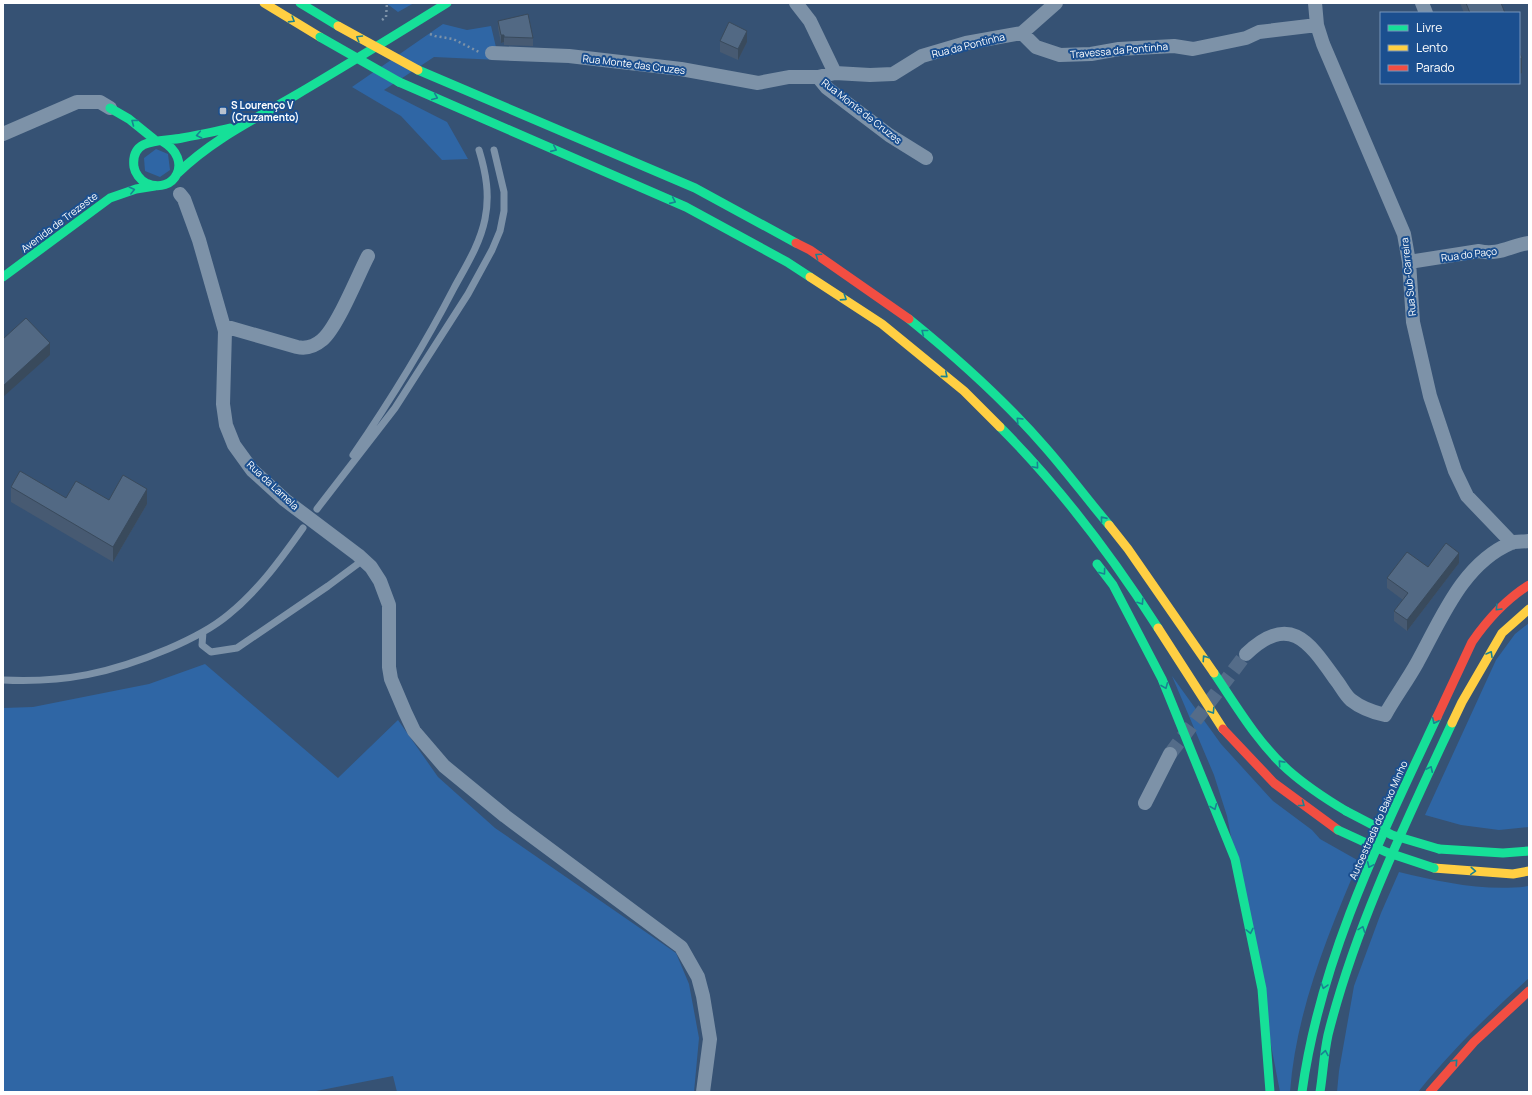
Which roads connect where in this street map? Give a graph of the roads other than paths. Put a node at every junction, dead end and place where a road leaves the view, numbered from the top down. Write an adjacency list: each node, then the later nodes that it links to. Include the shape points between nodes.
1 (264, 3): 34 (main road, one-way to 34, bridge, via 399,82 686,207 787,262 882,324 964,391)
2 (300, 3): 48 (main road, one-way to 2, bridge, via 1439,849 1392,835 1346,811 1288,770 1260,740 1128,549 1044,446 942,346 810,250 695,188 418,70)
3 (796, 3): 10 (street, via 810,21)
4 (1056, 3): 8 (street)
5 (1315, 3): 7 (street, Rua Sub-Carreira)
6 (442, 5): 14 (main road, via 294,96)
7 (1317, 26): 8 (street, Travessa da Pontinha, via 1259,32 1246,38 1193,49 1174,46 1119,48 1091,54 1060,55 1036,47); 31 (street, Rua Sub-Carreira, via 1404,234)
8 (1022, 34): 10 (street, Rua da Pontinha, via 966,43 922,56 893,74 870,76)
9 (492, 53): 11 (street, Rua Monte das Cruzes, via 569,56 681,69 758,84 789,77)
10 (835, 73): 11 (street, Rua Monte das Cruzes)
11 (818, 78): 21 (street, Rua Monte de Cruzes, via 827,88 889,135)
12 (110, 108): 13 (main road); 15 (street, via 100,102 76,102); 16 (main road, one-way to 12)
13 (121, 126)
14 (235, 127): 16 (main road, one-way to 16); 23 (main road)
15 (3, 134)
16 (159, 140): 20 (main road, via 142,145); 23 (main road, via 168,143 178,153 180,167)
17 (130, 145): 20 (main road)
18 (479, 150): 19 (lane, via 486,172 488,195 479,240 391,399 317,509 395,408 468,294 492,250 500,231 504,211 504,192)
19 (494, 150)
20 (134, 158): 22 (main road); 26 (main road, via 138,176)
21 (926, 158)
22 (126, 173)
23 (177, 174): 24 (main road); 27 (main road)
24 (168, 184): 26 (main road); 27 (main road)
25 (118, 186): 28 (main road)
26 (155, 186): 28 (main road, one-way to 26)
27 (180, 194): 33 (street, Rua da Lamela, via 199,240)
28 (110, 198): 32 (main road, Avenida de Trezeste)
29 (1529, 243): 31 (street, Rua do Paço, via 1487,253 1479,251)
30 (368, 256): 33 (street, via 330,330 317,344 302,348)
31 (1409, 262): 38 (street, Rua Sub-Carreira, via 1413,322 1430,396 1455,471 1467,496)
32 (3, 277)
33 (224, 326): 40 (street, Rua da Lamela, via 224,404 226,425 234,445 252,470)
34 (1010, 437): 35 (main road); 49 (main road, one-way to 49, bridge, via 1069,504 1123,574 1224,730 1274,783 1338,830 1386,852 1434,868 1513,874)
35 (1020, 461)
36 (303, 528): 43 (lane, via 272,572 228,615)
37 (1529, 541): 38 (street)
38 (1512, 543): 44 (street, via 1489,556 1468,577 1384,714 1370,712 1350,699 1308,644 1295,635 1280,633 1260,641)
39 (1090, 553): 52 (main road, one-way to 52, via 1113,585 1162,679 1235,859 1262,989)
40 (363, 560): 43 (lane, via 237,648 211,652 202,645); 51 (street, Rua da Lamela, via 380,581 387,598 389,667 400,701 414,731 444,766 505,816 681,947 698,977 710,1039)
41 (1529, 585): 53 (main road, Autoestrada do Baixo Minho, one-way to 53, via 1511,595 1487,620 1472,642 1399,798 1336,946 1316,1013)
42 (1529, 609): 54 (main road, one-way to 42, via 1328,1036 1344,982 1363,926 1414,804 1462,702 1502,633)
43 (203, 632): 45 (lane, via 131,664 83,677 33,682)
44 (1246, 654)
45 (3, 680)
46 (1170, 754): 47 (street)
47 (1145, 803)
48 (1526, 851)
49 (1529, 871)
50 (1529, 991): 55 (main road, one-way to 50, via 1474,1042)
51 (703, 1092)
52 (1270, 1092)
53 (1302, 1092)
54 (1320, 1092)
55 (1430, 1092)

